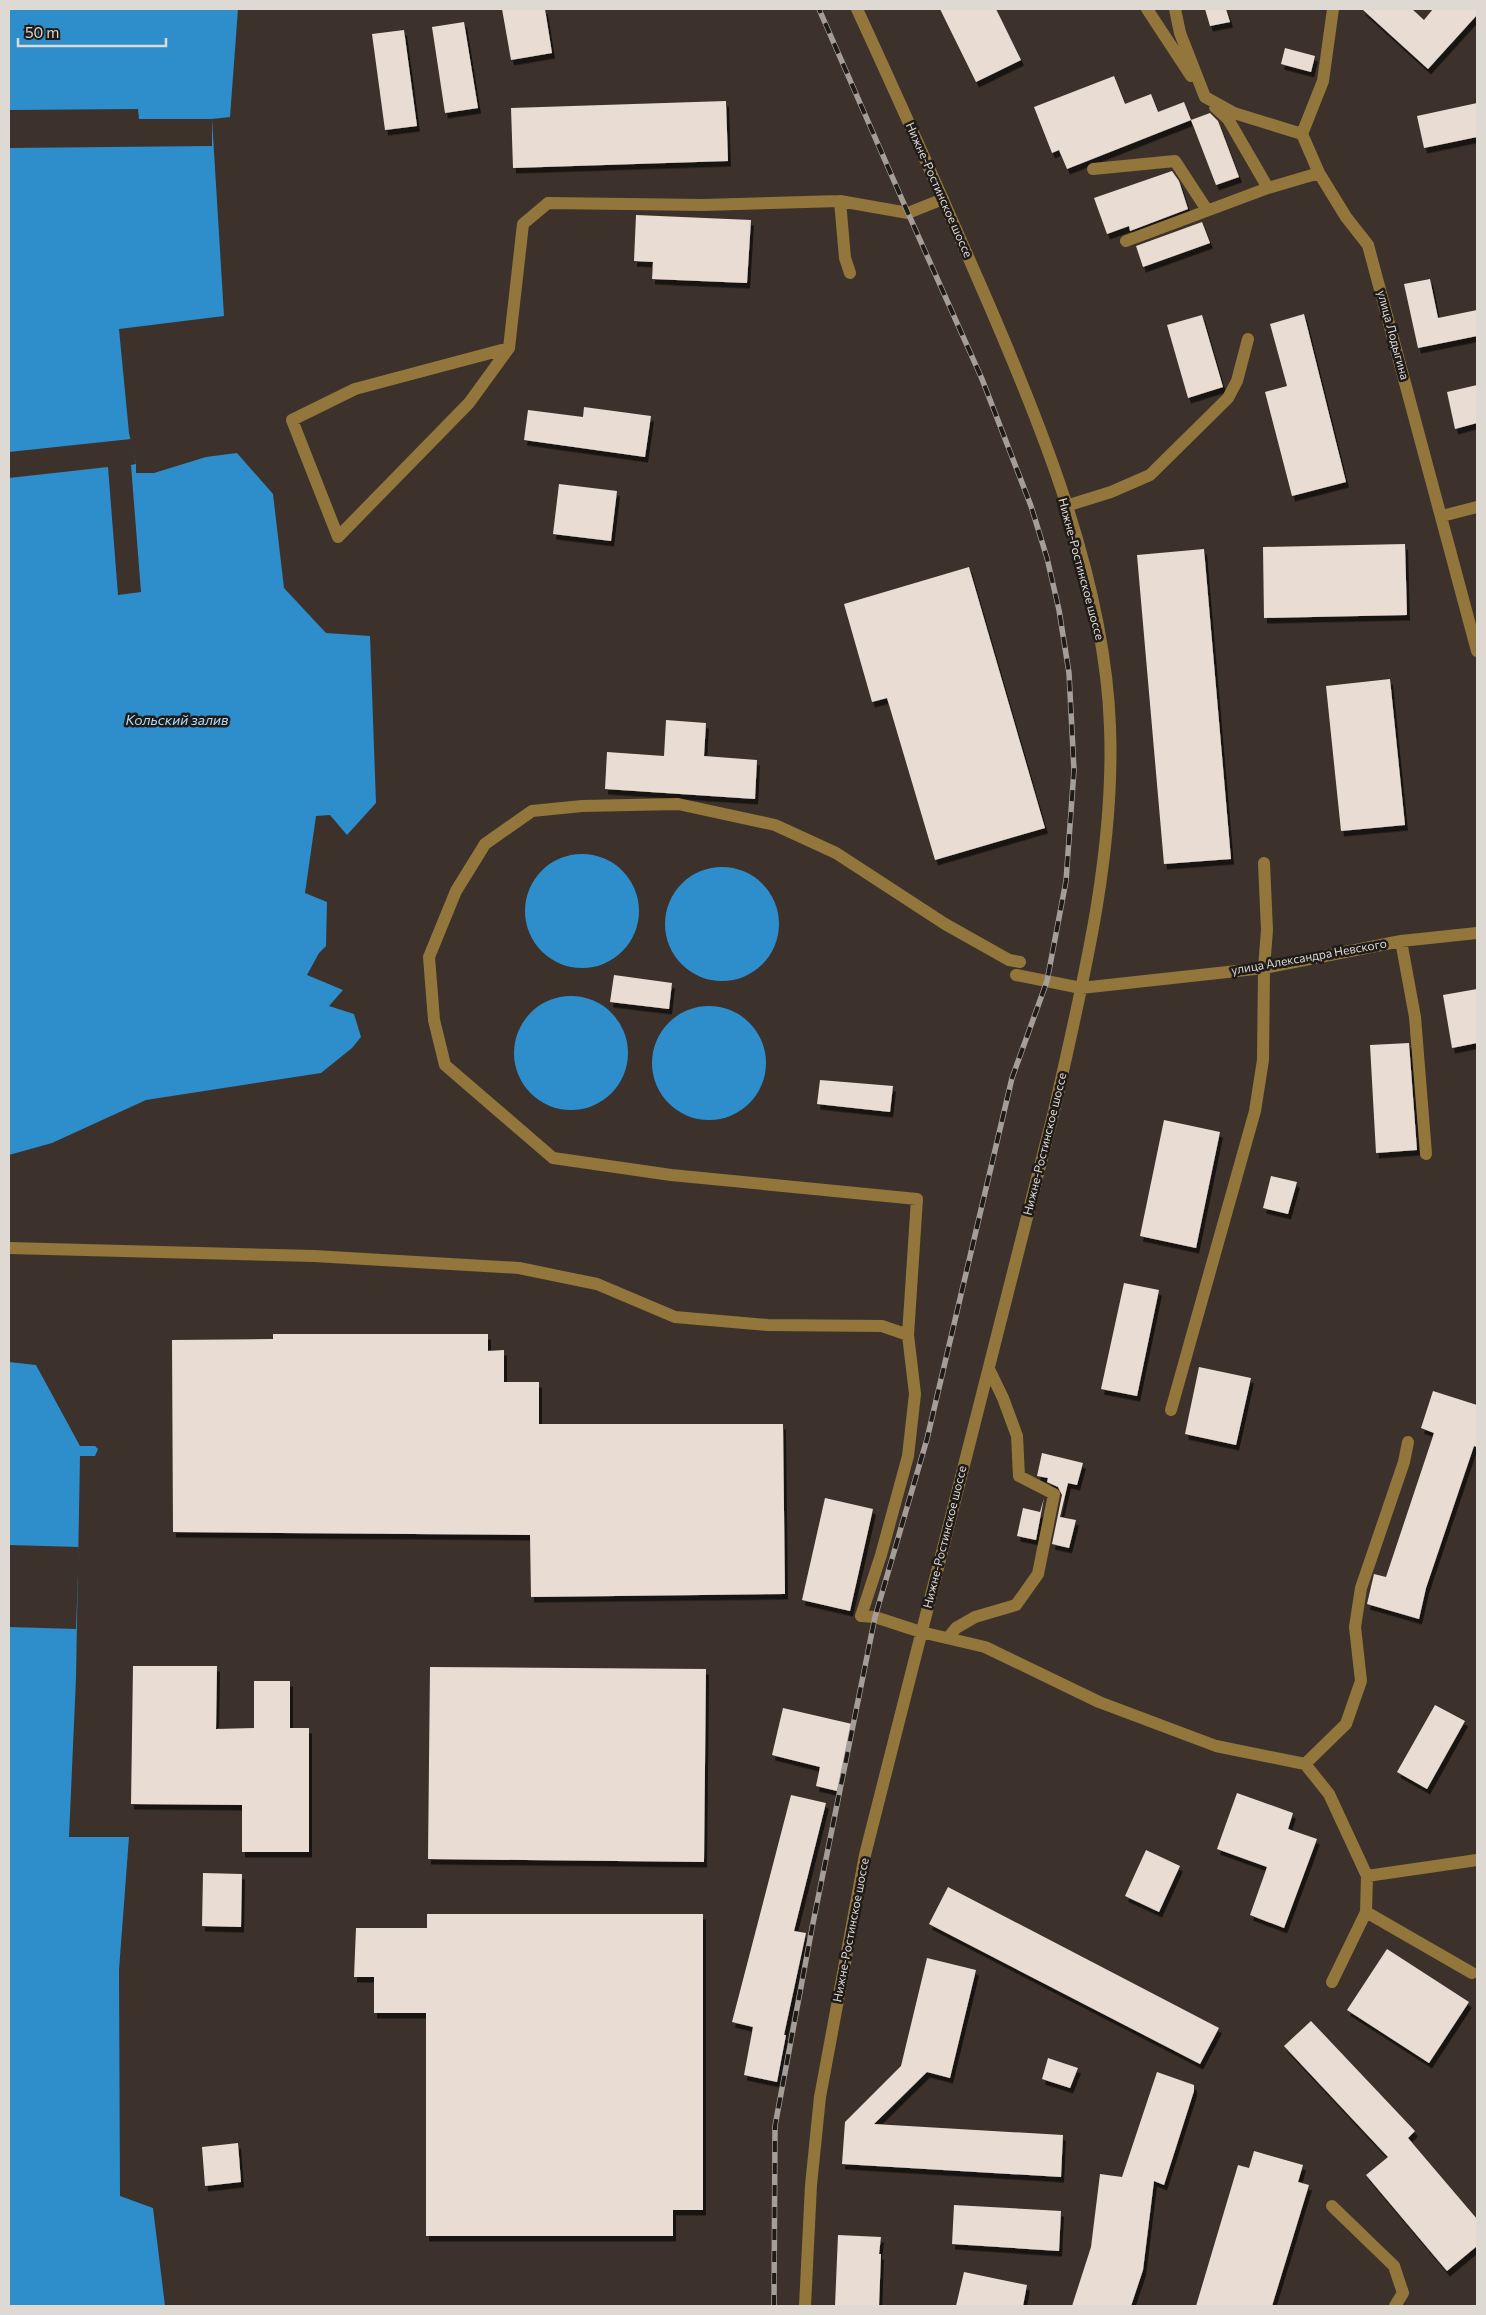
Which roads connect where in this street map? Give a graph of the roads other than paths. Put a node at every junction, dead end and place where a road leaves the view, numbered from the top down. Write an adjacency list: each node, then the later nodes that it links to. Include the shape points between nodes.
1 (857, 9): 10 (street, Нижне-Ростинское шоссе)
2 (1147, 9): 5 (street)
3 (1175, 9): 5 (street, via 1180,33)
4 (1333, 9): 6 (street, via 1323,81)
5 (1205, 97): 6 (street, via 1234,113); 9 (street, via 1228,119)
6 (1302, 134): 8 (street, улица Лодыгина)
7 (1093, 169): 12 (street, via 1175,160)
8 (1319, 173): 9 (street); 19 (street, улица Лодыгина, via 1368,245)
9 (1268, 188): 12 (street)
10 (943, 198): 11 (street, via 908,213); 17 (street, Нижне-Ростинское шоссе, via 1036,417)
11 (840, 201): 14 (street, via 845,258); 16 (street, via 703,205 548,203 524,224)
12 (1207, 210): 13 (street)
13 (1126, 241)
14 (850, 273)
15 (1248, 339): 17 (street, via 1237,381 1228,398 1150,475)
16 (509, 348): 16 (street, via 355,390 292,420 338,537 469,403)
17 (1066, 506): 27 (street, Нижне-Ростинское шоссе, via 1103,652 1110,729 1104,842)
18 (1477, 506): 19 (street)
19 (1442, 516): 20 (street, улица Лодыгина)
20 (1477, 651)
21 (1264, 863): 25 (street, via 1267,930)
22 (1477, 933): 23 (street, улица Александра Невского)
23 (1401, 941): 25 (street, улица Александра Невского); 28 (street, via 1415,1018)
24 (1020, 962): 30 (street, via 1009,960 945,924 836,853 776,825 678,804 582,806 532,812 484,844 456,891 429,957 434,1020 445,1065 553,1158 671,1175 917,1199)
25 (1264, 968): 27 (street, улица Александра Невского); 32 (street, via 1263,1060 1255,1111)
26 (1016, 975): 27 (street, улица Александра Невского)
27 (1081, 988): 31 (street, Нижне-Ростинское шоссе, via 1054,1111)
28 (1426, 1154)
29 (9, 1248): 30 (street, via 314,1256 519,1268 597,1284 675,1317 768,1324 882,1326)
30 (908, 1335): 34 (street, via 915,1394 908,1456 861,1616 875,1617)
31 (988, 1369): 34 (street, Нижне-Ростинское шоссе); 35 (street, via 1017,1436 1019,1476 1054,1494 1038,1574 1016,1605 975,1618 956,1628)
32 (1171, 1410)
33 (1408, 1442): 36 (street, via 1362,1588 1355,1627 1361,1681 1346,1724)
34 (921, 1632): 35 (street); 43 (street, Нижне-Ростинское шоссе, via 865,1855 820,2097 811,2185)
35 (948, 1638): 36 (street, via 985,1647 1099,1702 1216,1746)
36 (1305, 1764): 38 (street, via 1329,1794)
37 (1477, 1860): 38 (street)
38 (1367, 1876): 39 (street)
39 (1366, 1912): 40 (street); 41 (street)
40 (1472, 1973)
41 (1332, 1982)
42 (1332, 2206): 44 (street, via 1394,2266 1403,2293)
43 (805, 2306)
44 (1394, 2306)

